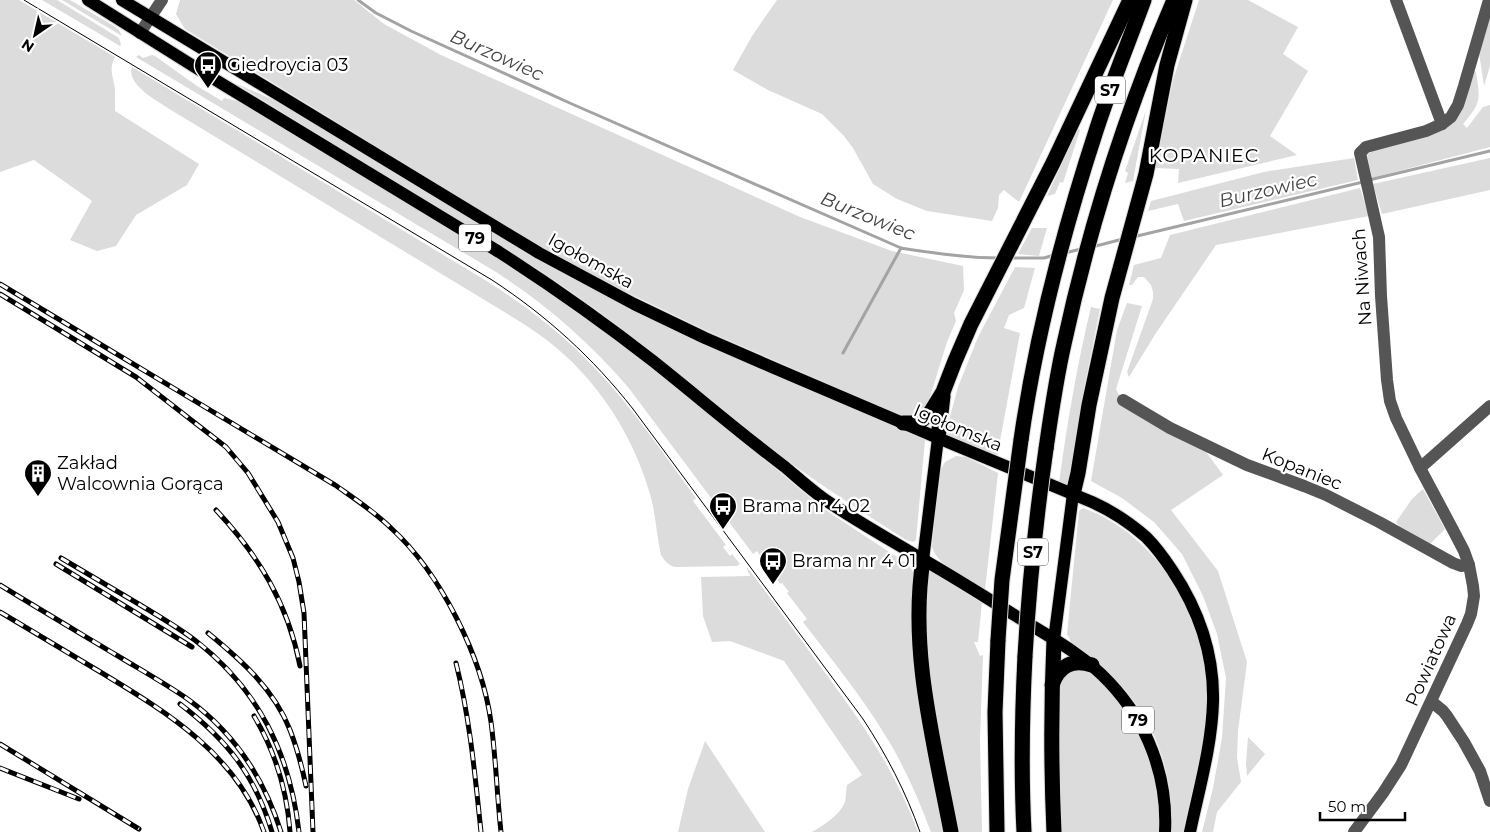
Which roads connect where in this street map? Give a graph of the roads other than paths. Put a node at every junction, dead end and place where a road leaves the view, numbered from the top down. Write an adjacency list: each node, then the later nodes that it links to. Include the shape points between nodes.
1 (88, 0): 11 (main road, 79)
2 (122, 0): 10 (main road, Igołomska / 79)
3 (162, 0): 10 (street)
4 (1130, 0): 13 (highway, via 971,324)
5 (1144, 0): 28 (highway, S7, bridge, via 1110,89 1066,228 1029,385 1002,580 995,712)
6 (1174, 0): 29 (highway, S7, bridge, via 1130,112 1109,177 1064,345 1046,449 1030,576 1021,718)
7 (1185, 0): 19 (highway, via 1167,65 1146,174 1112,298)
8 (1396, 0): 12 (street)
9 (1489, 0): 12 (street, Na Niwach, via 1458,105)
10 (151, 17): 11 (street); 16 (main road, Igołomska / 79, via 589,280 705,338)
11 (140, 33): 20 (main road, 79, via 548,284 653,362 824,499)
12 (1442, 124): 18 (street, Na Niwach, via 1366,147 1360,153 1379,236 1389,396)
13 (943, 392): 16 (highway, via 922,420); 17 (highway)
14 (1123, 400): 21 (street, Kopaniec, via 1170,428 1247,465 1326,496 1453,563)
15 (1490, 406): 18 (street)
16 (903, 423): 17 (main road, Igołomska / 79)
17 (938, 438): 19 (main road, Igołomska / 79); 20 (main road)
18 (1420, 468): 21 (street, Powiatowa)
19 (1073, 494): 22 (main road); 32 (main road, 79, via 1115,514 1150,541 1187,594 1201,626 1210,658 1213,702 1208,748)
20 (924, 560): 22 (main road, 79); 27 (highway, via 919,609 921,670)
21 (1469, 565): 25 (street, Powiatowa, via 1474,596 1470,614)
22 (1054, 640): 23 (main road, 79); 24 (highway)
23 (1092, 665): 24 (highway, via 1077,662 1066,666 1056,675); 31 (main road, 79, via 1126,701 1152,748 1164,794)
24 (1052, 686): 30 (highway)
25 (1432, 702): 26 (street, via 1447,716 1472,756); 33 (street, Powiatowa, via 1401,765)
26 (1490, 801)
27 (951, 832)
28 (997, 832)
29 (1024, 832)
30 (1054, 832)
31 (1165, 832)
32 (1190, 832)
33 (1354, 832)

